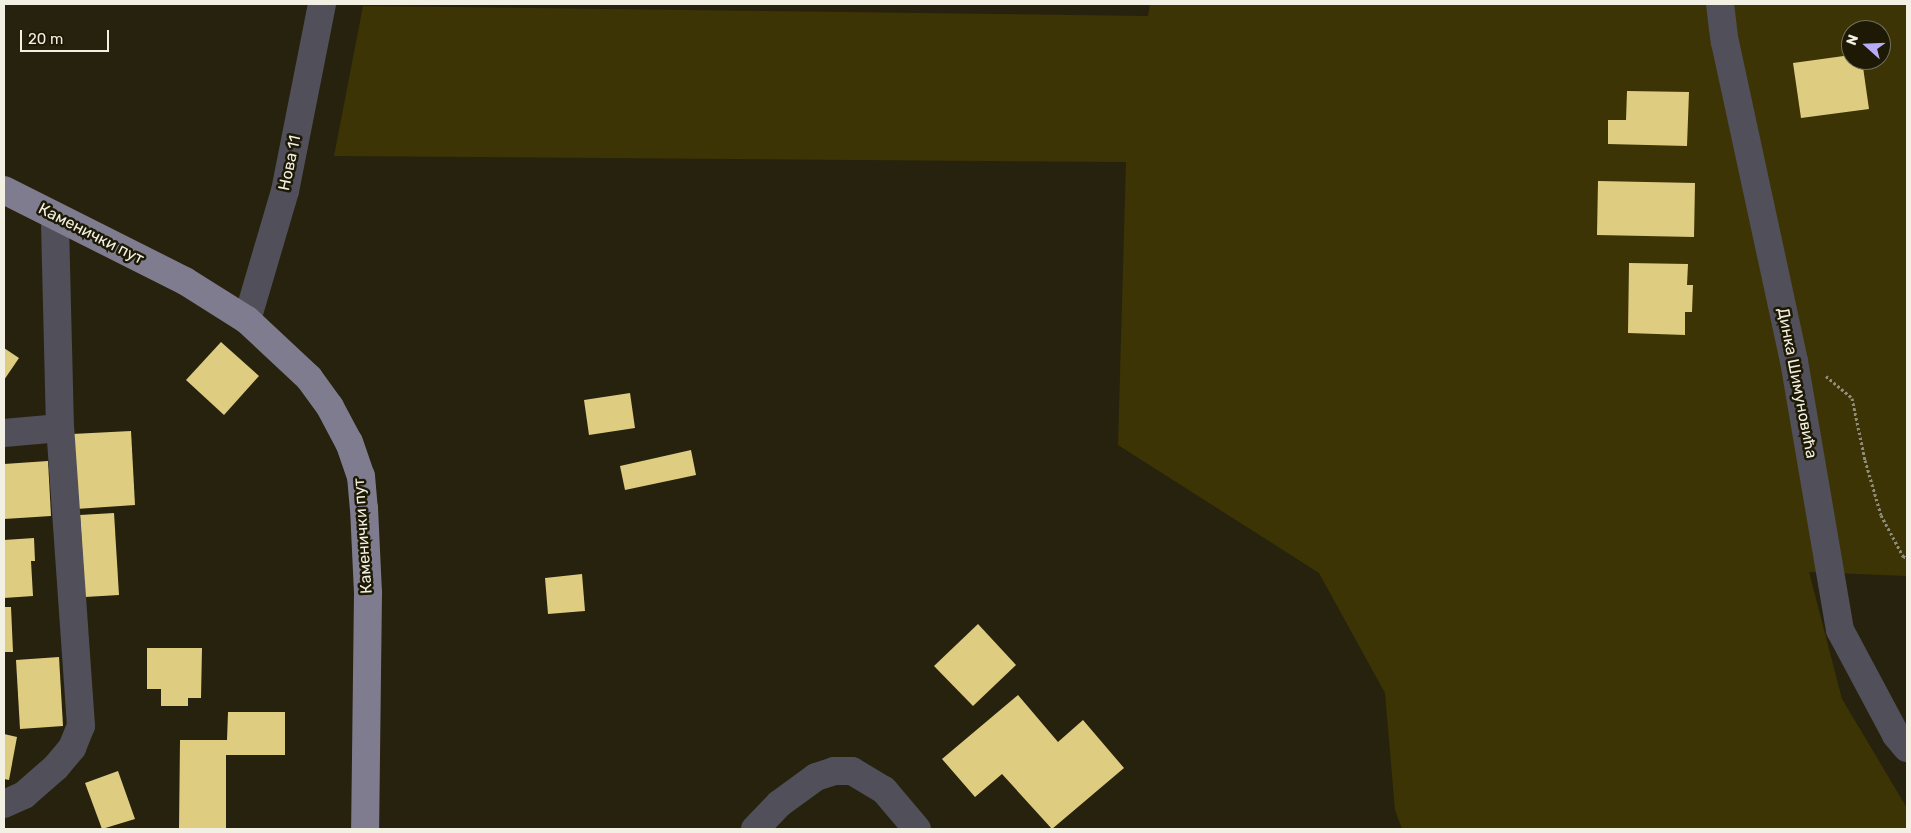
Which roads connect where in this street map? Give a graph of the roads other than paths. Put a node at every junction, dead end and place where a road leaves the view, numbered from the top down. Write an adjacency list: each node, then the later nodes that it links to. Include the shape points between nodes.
1 (322, 4): 5 (street, Нова 11, via 285,191)
2 (1720, 4): 8 (street, Динка Шимуновића, via 1725,42 1794,361 1840,630 1896,735)
3 (4, 190): 4 (main road, Каменички пут)
4 (55, 216): 5 (main road, Каменички пут, via 185,281); 6 (street)
5 (247, 320): 10 (main road, Каменички пут, via 309,378 349,442 360,476 368,592)
6 (60, 428): 7 (street); 9 (street, via 81,726 72,748 56,767 24,795)
7 (4, 433)
8 (1907, 748)
9 (4, 804)
10 (366, 829)
11 (755, 829): 12 (street, via 779,804 816,777 834,771 852,771 884,790)
12 (917, 829)

